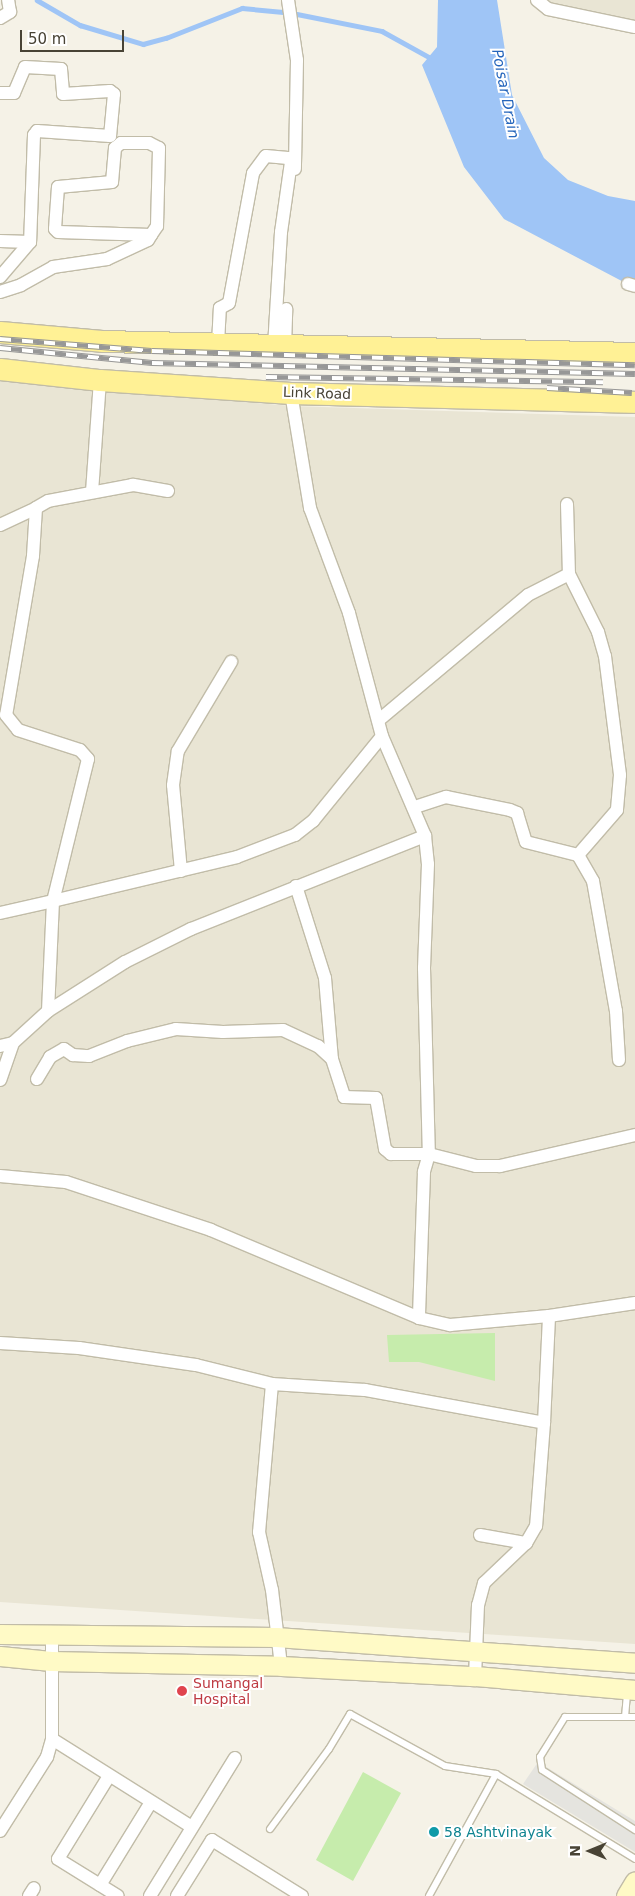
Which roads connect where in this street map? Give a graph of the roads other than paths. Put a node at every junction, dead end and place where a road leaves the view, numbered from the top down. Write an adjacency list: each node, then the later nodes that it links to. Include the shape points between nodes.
1 (8, 0): 4 (street, via 10,12)
2 (288, 0): 14 (street, via 295,32 298,102 295,182)
3 (537, 0): 5 (street, via 548,9)
4 (0, 18)
5 (635, 27)
6 (0, 93): 9 (street, via 14,93 25,67 61,69 63,94 110,91 114,94 110,136 37,131 34,135)
7 (151, 235): 7 (street, via 157,226 160,208 159,148 149,143 121,144 115,148 112,182 58,187 55,229 58,232); 11 (street, via 148,240 107,259 53,267 21,286)
8 (0, 241): 9 (street)
9 (30, 242): 10 (street)
10 (0, 277)
11 (0, 292)
12 (0, 332): 13 (main road, via 102,341)
13 (218, 344): 14 (main road); 14 (street, via 220,308 229,303 253,174 266,156 288,158 291,162 281,232)
14 (279, 346): 15 (main road)
15 (635, 353)
16 (0, 369): 17 (main road, Link Road)
17 (100, 380): 18 (main road, Link Road); 20 (street)
18 (291, 393): 19 (main road, Link Road); 27 (street, via 310,508 349,613)
19 (635, 402)
20 (92, 492): 21 (street, via 133,485); 23 (street, via 48,501)
21 (168, 492)
22 (567, 504): 25 (street)
23 (36, 508): 24 (street); 34 (street, via 33,556 6,715 18,730 80,750 88,759)
24 (0, 525)
25 (569, 574): 27 (street, via 528,595); 31 (street, via 598,632 605,656 620,775 617,810)
26 (231, 662): 32 (street, via 178,751 173,785)
27 (379, 720): 28 (street)
28 (382, 736): 29 (street); 32 (street, via 314,820 295,835 237,857)
29 (415, 807): 30 (street); 31 (street, via 446,797 510,810 517,813 526,842)
30 (424, 836): 33 (street); 44 (street, via 428,864 424,968)
31 (578, 855): 40 (street, via 593,881 616,1011)
32 (181, 871): 34 (street)
33 (296, 886): 36 (street, via 191,929 141,954); 39 (street, via 325,978)
34 (54, 901): 35 (street); 36 (street)
35 (0, 913)
36 (48, 1011): 37 (street)
37 (13, 1043): 38 (street); 42 (street)
38 (0, 1046)
39 (332, 1059): 41 (street, via 318,1046 283,1030 223,1032 176,1029 127,1041 89,1056 73,1055 64,1049 50,1057); 44 (street, via 344,1097 376,1098 385,1149 391,1154)
40 (620, 1060)
41 (36, 1079)
42 (0, 1080)
43 (635, 1135): 44 (street, via 500,1166 476,1166)
44 (429, 1154): 48 (street, via 424,1172)
45 (0, 1176): 48 (street, via 66,1182 211,1230)
46 (635, 1303): 47 (street)
47 (549, 1316): 48 (street, via 450,1325); 51 (street)
48 (419, 1318)
49 (0, 1343): 50 (street, via 79,1348 186,1364)
50 (272, 1384): 51 (street, via 365,1390); 56 (street, via 259,1532 272,1590)
51 (544, 1423): 53 (street, via 536,1526)
52 (483, 1532): 53 (street)
53 (528, 1539): 57 (street, via 484,1583 478,1605)
54 (0, 1634): 55 (main road)
55 (52, 1635): 56 (main road); 59 (street)
56 (276, 1637): 57 (main road); 61 (street)
57 (475, 1651): 60 (main road); 62 (street)
58 (0, 1656): 59 (main road)
59 (51, 1661): 61 (main road); 66 (street)
60 (635, 1663)
61 (281, 1666): 62 (main road)
62 (475, 1676): 63 (main road)
63 (631, 1689): 64 (lane)
64 (625, 1717): 65 (lane); 73 (lane, via 565,1717 540,1757 542,1770)
65 (635, 1717)
66 (52, 1739): 69 (street); 74 (street, via 47,1757)
67 (235, 1758): 71 (street)
68 (496, 1774): 72 (lane, via 445,1766 350,1714); 75 (lane); 82 (lane)
69 (110, 1776): 70 (street); 77 (street, via 58,1859)
70 (151, 1802): 71 (street); 77 (street)
71 (192, 1827): 79 (street)
72 (270, 1829)
73 (635, 1830)
74 (0, 1831)
75 (635, 1859)
76 (635, 1881): 83 (main road)
77 (100, 1885): 78 (street)
78 (118, 1896)
79 (150, 1896)
80 (177, 1896): 81 (street, via 212,1840)
81 (302, 1896)
82 (429, 1896)
83 (626, 1896)

